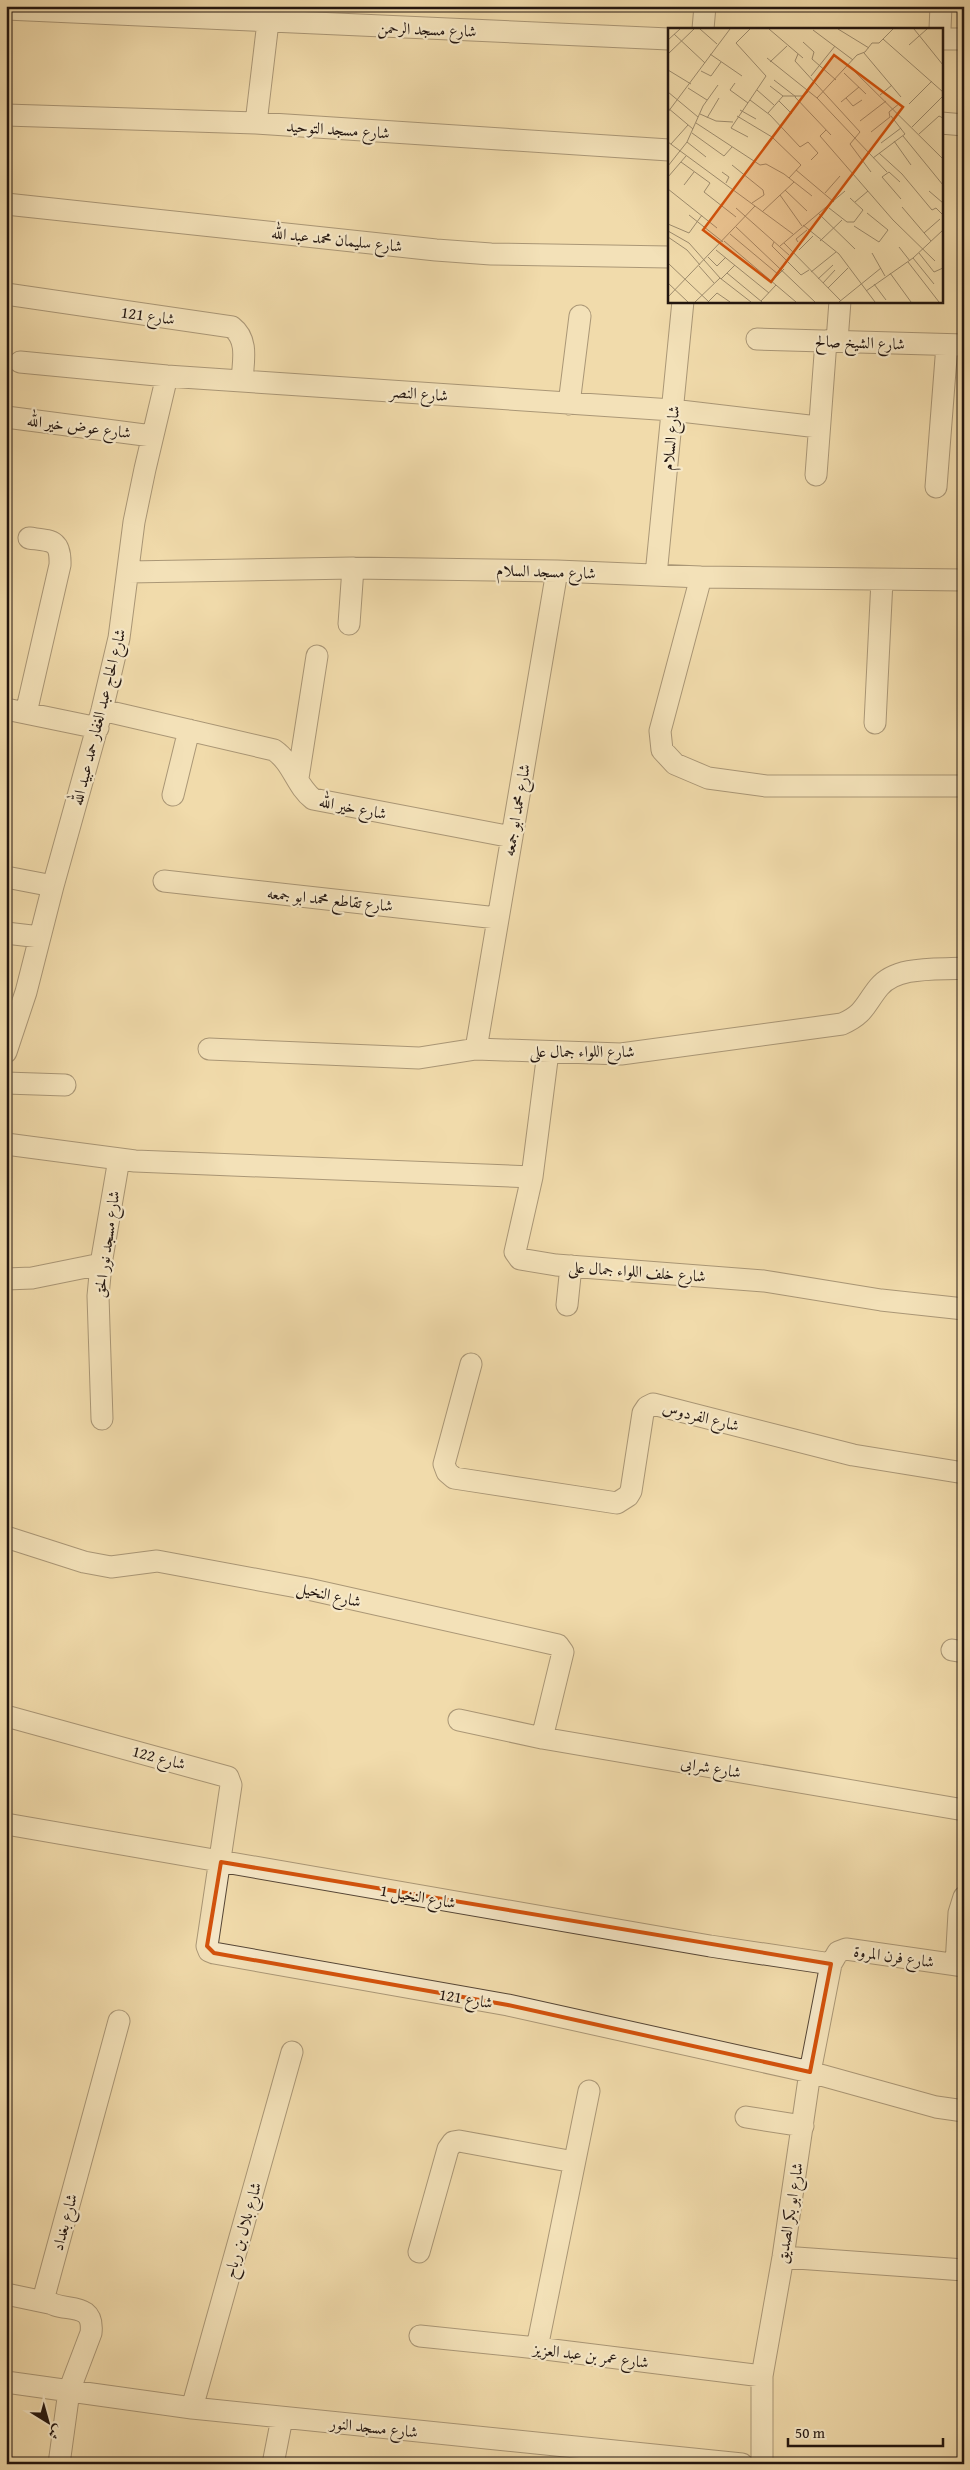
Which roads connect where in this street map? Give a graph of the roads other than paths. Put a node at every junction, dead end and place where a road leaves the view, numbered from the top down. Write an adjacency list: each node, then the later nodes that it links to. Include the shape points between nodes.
1 (705, 6): 5 (street)
2 (941, 6): 6 (street)
3 (6, 9): 4 (street, شارع مسجد الرحمن)
4 (268, 22): 7 (street, شارع مسجد الرحمن); 11 (street)
5 (703, 28)
6 (940, 28)
7 (668, 39)
8 (942, 39): 9 (street)
9 (964, 39)
10 (6, 115): 11 (street, شارع مسجد التوحيد)
11 (256, 123): 14 (street, شارع مسجد التوحيد)
12 (942, 123): 13 (street)
13 (964, 125)
14 (668, 150)
15 (6, 204): 16 (street, شارع سليمان محمد عبد الله, via 436,250 491,254)
16 (668, 256)
17 (6, 294): 26 (street, شارع 121, via 232,327 240,333 244,343)
18 (683, 302): 28 (street, شارع السلام)
19 (840, 302): 22 (street)
20 (580, 316): 27 (street)
21 (757, 339): 22 (street, شارع الشيخ صالح)
22 (832, 341): 23 (street, شارع الشيخ صالح); 30 (street)
23 (955, 345): 33 (street)
24 (20, 362): 25 (street, شارع النصر)
25 (166, 376): 26 (street, شارع النصر); 31 (street, شارع الحاج عبد الغفار حمد عبيد الله)
26 (242, 381): 27 (street, شارع النصر)
27 (569, 404): 28 (street, شارع النصر)
28 (672, 410): 30 (street, شارع النصر); 38 (street, شارع السلام)
29 (6, 417): 31 (street, شارع عوض خير الله)
30 (818, 427): 32 (street)
31 (152, 436): 37 (street, شارع الحاج عبد الغفار حمد عبيد الله, via 134,522)
32 (816, 475)
33 (936, 487)
34 (29, 538): 44 (street, via 52,541 58,547 60,565)
35 (354, 568): 36 (street, شارع مسجد السلام); 37 (street, شارع مسجد السلام); 42 (street)
36 (557, 570): 38 (street, شارع مسجد السلام); 51 (street, شارع محمد ابو جمعه)
37 (129, 572): 45 (street, شارع الحاج عبد الغفار حمد عبيد الله, via 119,638)
38 (656, 575): 39 (street, شارع مسجد السلام)
39 (701, 578): 40 (street, شارع مسجد السلام); 49 (street, via 660,731 662,750 675,764 708,778 766,786)
40 (882, 580): 41 (street, شارع مسجد السلام); 46 (street)
41 (964, 580)
42 (349, 624)
43 (317, 656): 48 (street)
44 (16, 711): 45 (street, شارع خير الله)
45 (100, 719): 47 (street, شارع خير الله); 54 (street, شارع الحاج عبد الغفار حمد عبيد الله)
46 (875, 723)
47 (189, 730): 48 (street, شارع خير الله, via 274,750 284,757); 50 (street)
48 (298, 778): 51 (street, شارع خير الله, via 302,791 313,799)
49 (964, 786)
50 (173, 795)
51 (512, 837): 55 (street, شارع محمد ابو جمعه)
52 (6, 876): 54 (street)
53 (164, 881): 55 (street, شارع تقاطع محمد ابو جمعه)
54 (53, 886): 57 (street, شارع الحاج عبد الغفار حمد عبيد الله)
55 (497, 918): 60 (street, شارع محمد ابو جمعه)
56 (6, 933): 57 (street)
57 (40, 937): 61 (street, شارع الحاج عبد الغفار حمد عبيد الله)
58 (964, 968): 62 (street, شارع اللواء جمال على, via 897,974 879,986 865,1009 842,1024 621,1054)
59 (209, 1049): 60 (street, شارع اللواء جمال على, via 419,1058)
60 (476, 1050): 62 (street, شارع اللواء جمال على)
61 (6, 1052)
62 (548, 1052): 67 (street, شارع خلف اللواء جمال على)
63 (6, 1083): 64 (street)
64 (66, 1086)
65 (6, 1144): 66 (street)
66 (119, 1159): 67 (street); 68 (street, شارع مسجد نور الحق)
67 (532, 1177): 69 (street, شارع خلف اللواء جمال على, via 516,1255 523,1260)
68 (101, 1264): 70 (street, via 32,1278); 74 (street, شارع مسجد نور الحق, via 98,1296)
69 (571, 1266): 71 (street); 72 (street, شارع خلف اللواء جمال على, via 764,1281 881,1300)
70 (6, 1279)
71 (567, 1305)
72 (964, 1309)
73 (471, 1364): 75 (street, شارع الفردوس, via 444,1464 454,1478 616,1504 631,1491 643,1413 653,1404 853,1455)
74 (102, 1420)
75 (964, 1473)
76 (6, 1537): 79 (street, شارع النخيل, via 84,1562 111,1567 157,1561 308,1589 558,1645 563,1652)
77 (6, 1716): 82 (street, شارع 122, via 226,1775 230,1785)
78 (459, 1720): 79 (street, شارع شرابى)
79 (542, 1738): 80 (street, شارع شرابى)
80 (964, 1810)
81 (6, 1824): 82 (street, شارع النخيل 1)
82 (221, 1862): 84 (street, شارع النخيل 1); 88 (street, شارع 121, via 207,1946 214,1953 508,2005)
83 (964, 1897): 85 (street, via 959,1913)
84 (831, 1964): 85 (street, شارع فرن المروة, via 838,1952 846,1949); 88 (street, شارع ابو بكر الصديق)
85 (960, 1965)
86 (120, 2021): 98 (street, شارع بغداد, via 44,2293)
87 (292, 2052): 104 (street, شارع بلال بن رباح)
88 (810, 2072): 90 (street, via 936,2107); 92 (street, شارع ابو بكر الصديق)
89 (589, 2091): 93 (street)
90 (964, 2111)
91 (746, 2118): 92 (street)
92 (802, 2126): 95 (street, شارع ابو بكر الصديق)
93 (574, 2162): 94 (street, via 453,2142 448,2149); 100 (street)
94 (419, 2252)
95 (783, 2257): 96 (street); 101 (street, شارع ابو بكر الصديق)
96 (964, 2270)
97 (6, 2294): 98 (street)
98 (49, 2304): 103 (street, via 82,2310 92,2324)
99 (420, 2336): 100 (street, شارع عمر بن عبد العزيز)
100 (537, 2348): 101 (street, شارع عمر بن عبد العزيز)
101 (762, 2376): 109 (street, شارع ابو بكر الصديق)
102 (6, 2382): 103 (street, شارع مسجد النور)
103 (69, 2391): 104 (street, شارع مسجد النور); 106 (street)
104 (192, 2408): 105 (street, شارع مسجد النور)
105 (282, 2418): 107 (street); 108 (street, شارع مسجد النور)
106 (59, 2464)
107 (273, 2464)
108 (742, 2464)
109 (762, 2464)

